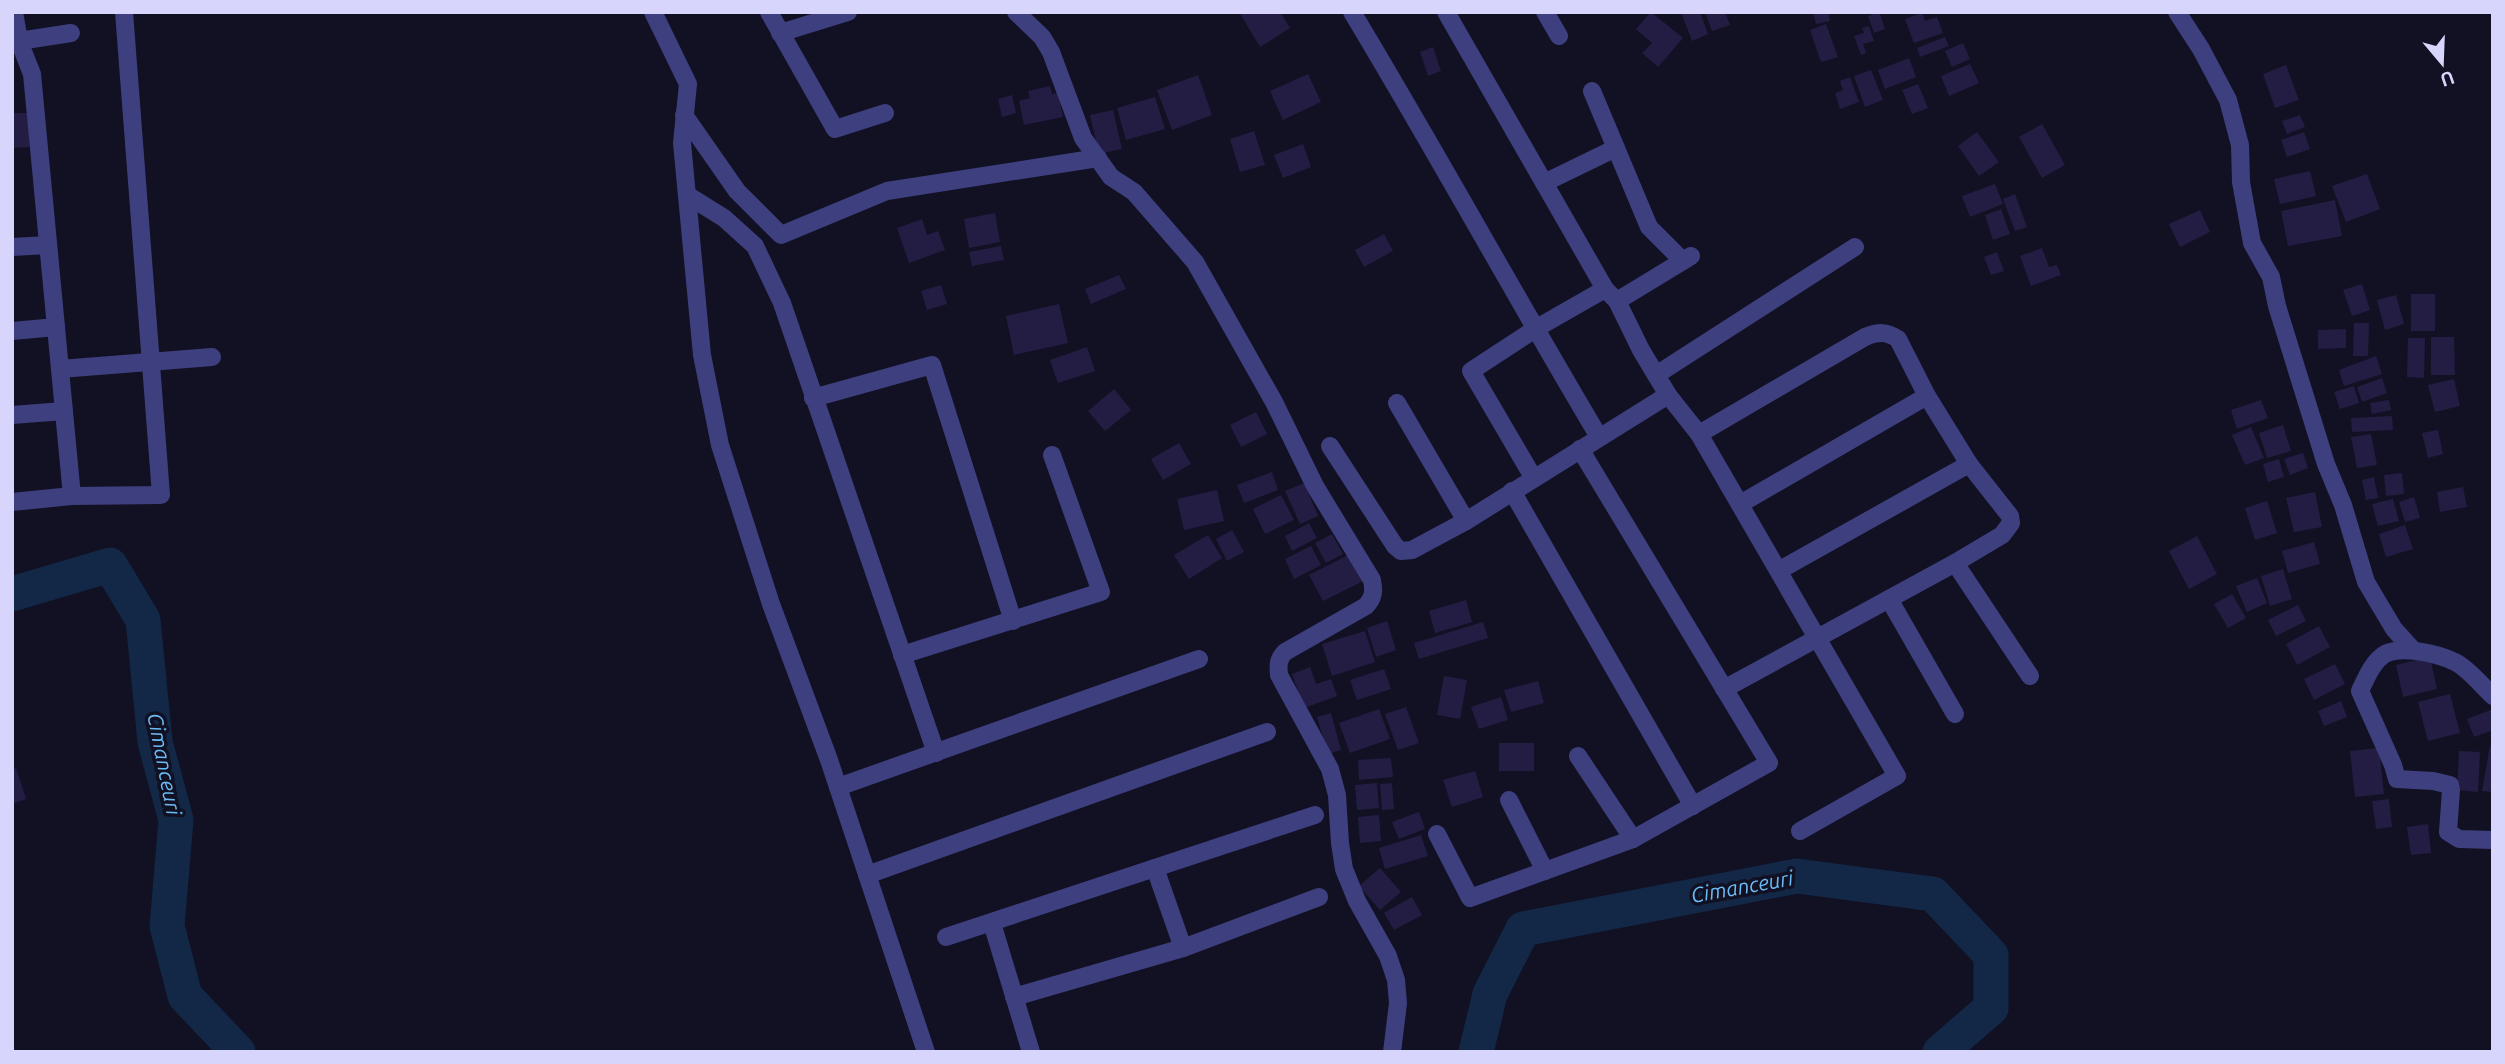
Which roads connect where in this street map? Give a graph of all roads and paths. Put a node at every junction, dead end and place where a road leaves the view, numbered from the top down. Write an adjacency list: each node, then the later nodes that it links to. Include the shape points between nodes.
1 (14, 12): 14 (street)
2 (124, 12): 30 (street)
3 (653, 12): 17 (street, via 688,84)
4 (769, 12): 12 (street)
5 (848, 12): 12 (street)
6 (1016, 12): 19 (street, via 1051,52 1083,138)
7 (1352, 12): 27 (street)
8 (1446, 12): 20 (street)
9 (1545, 12): 13 (street)
10 (2177, 12): 56 (street, via 2228,100 2240,145 2241,182 2252,243 2271,277 2366,582 2394,629)
11 (71, 33): 14 (street)
12 (780, 33): 16 (street, via 835,129)
13 (1559, 36)
14 (19, 41): 22 (street, via 32,74)
15 (1592, 91): 18 (street)
16 (885, 113)
17 (684, 115): 19 (street, via 737,191 781,235 887,191); 21 (street)
18 (1616, 148): 20 (street); 25 (street, via 1649,228 1687,259)
19 (1098, 158): 84 (street, via 1195,262 1315,486 1372,580 1372,599 1366,606 1285,652 1278,668 1330,769 1345,869 1396,980)
20 (1544, 183): 25 (street)
21 (687, 195): 35 (street, via 724,218 755,246 782,303); 66 (street, via 702,355 720,445 771,604)
22 (48, 245): 23 (street); 26 (street)
23 (12, 247)
24 (1855, 247): 32 (street)
25 (1611, 295): 27 (street); 32 (street)
26 (56, 327): 28 (street); 31 (street)
27 (1535, 329): 40 (street); 45 (street, via 1471,370)
28 (12, 331)
29 (212, 357): 30 (street)
30 (150, 362): 31 (street); 47 (street, via 161,495)
31 (60, 369): 37 (street)
32 (1656, 374): 33 (street)
33 (1668, 395): 39 (street); 40 (street)
34 (1927, 396): 39 (street, via 1898,339 1878,331); 44 (street); 49 (street)
35 (813, 398): 54 (street, via 932,365); 57 (street)
36 (1397, 403): 50 (street)
37 (64, 411): 38 (street); 47 (street)
38 (12, 415)
39 (1699, 434): 49 (street)
40 (1599, 437): 42 (street)
41 (1330, 446): 50 (street, via 1401,551 1412,550)
42 (1580, 449): 45 (street); 60 (street)
43 (1052, 455): 54 (street, via 1101,592)
44 (1969, 464): 51 (street, via 2011,523 2002,535); 52 (street)
45 (1533, 477): 46 (street)
46 (1512, 491): 50 (street); 68 (street)
47 (72, 496): 48 (street)
48 (12, 502)
49 (1740, 504): 52 (street)
50 (1466, 521)
51 (1955, 563): 53 (street); 59 (street)
52 (1780, 570): 55 (street)
53 (1889, 598): 55 (street); 62 (street)
54 (1013, 621): 57 (street)
55 (1815, 637): 60 (street); 70 (street, via 1897,776)
56 (2413, 650): 61 (street, via 2455,662); 73 (street, via 2384,654 2360,691 2397,779 2449,785 2448,832 2459,839)
57 (902, 655): 64 (street)
58 (1199, 659): 64 (street)
59 (2030, 676)
60 (1724, 689): 68 (street, via 1769,763)
61 (2493, 696)
62 (1955, 714)
63 (1267, 732): 76 (street)
64 (936, 753): 66 (street)
65 (1578, 756): 72 (street)
66 (838, 787): 76 (street)
67 (1509, 800): 75 (street)
68 (1693, 806): 72 (street)
69 (1315, 815): 74 (street)
70 (1800, 831)
71 (1437, 835): 75 (street, via 1470,898)
72 (1633, 839): 75 (street)
73 (2493, 840)
74 (1155, 868): 78 (street); 80 (street)
75 (1545, 871)
76 (867, 875): 82 (street)
77 (1319, 897): 80 (street)
78 (992, 923): 79 (street); 81 (street)
79 (946, 937)
80 (1183, 948): 81 (street)
81 (1014, 997): 83 (street)
82 (926, 1052)
83 (1031, 1052)
84 (1392, 1052)

